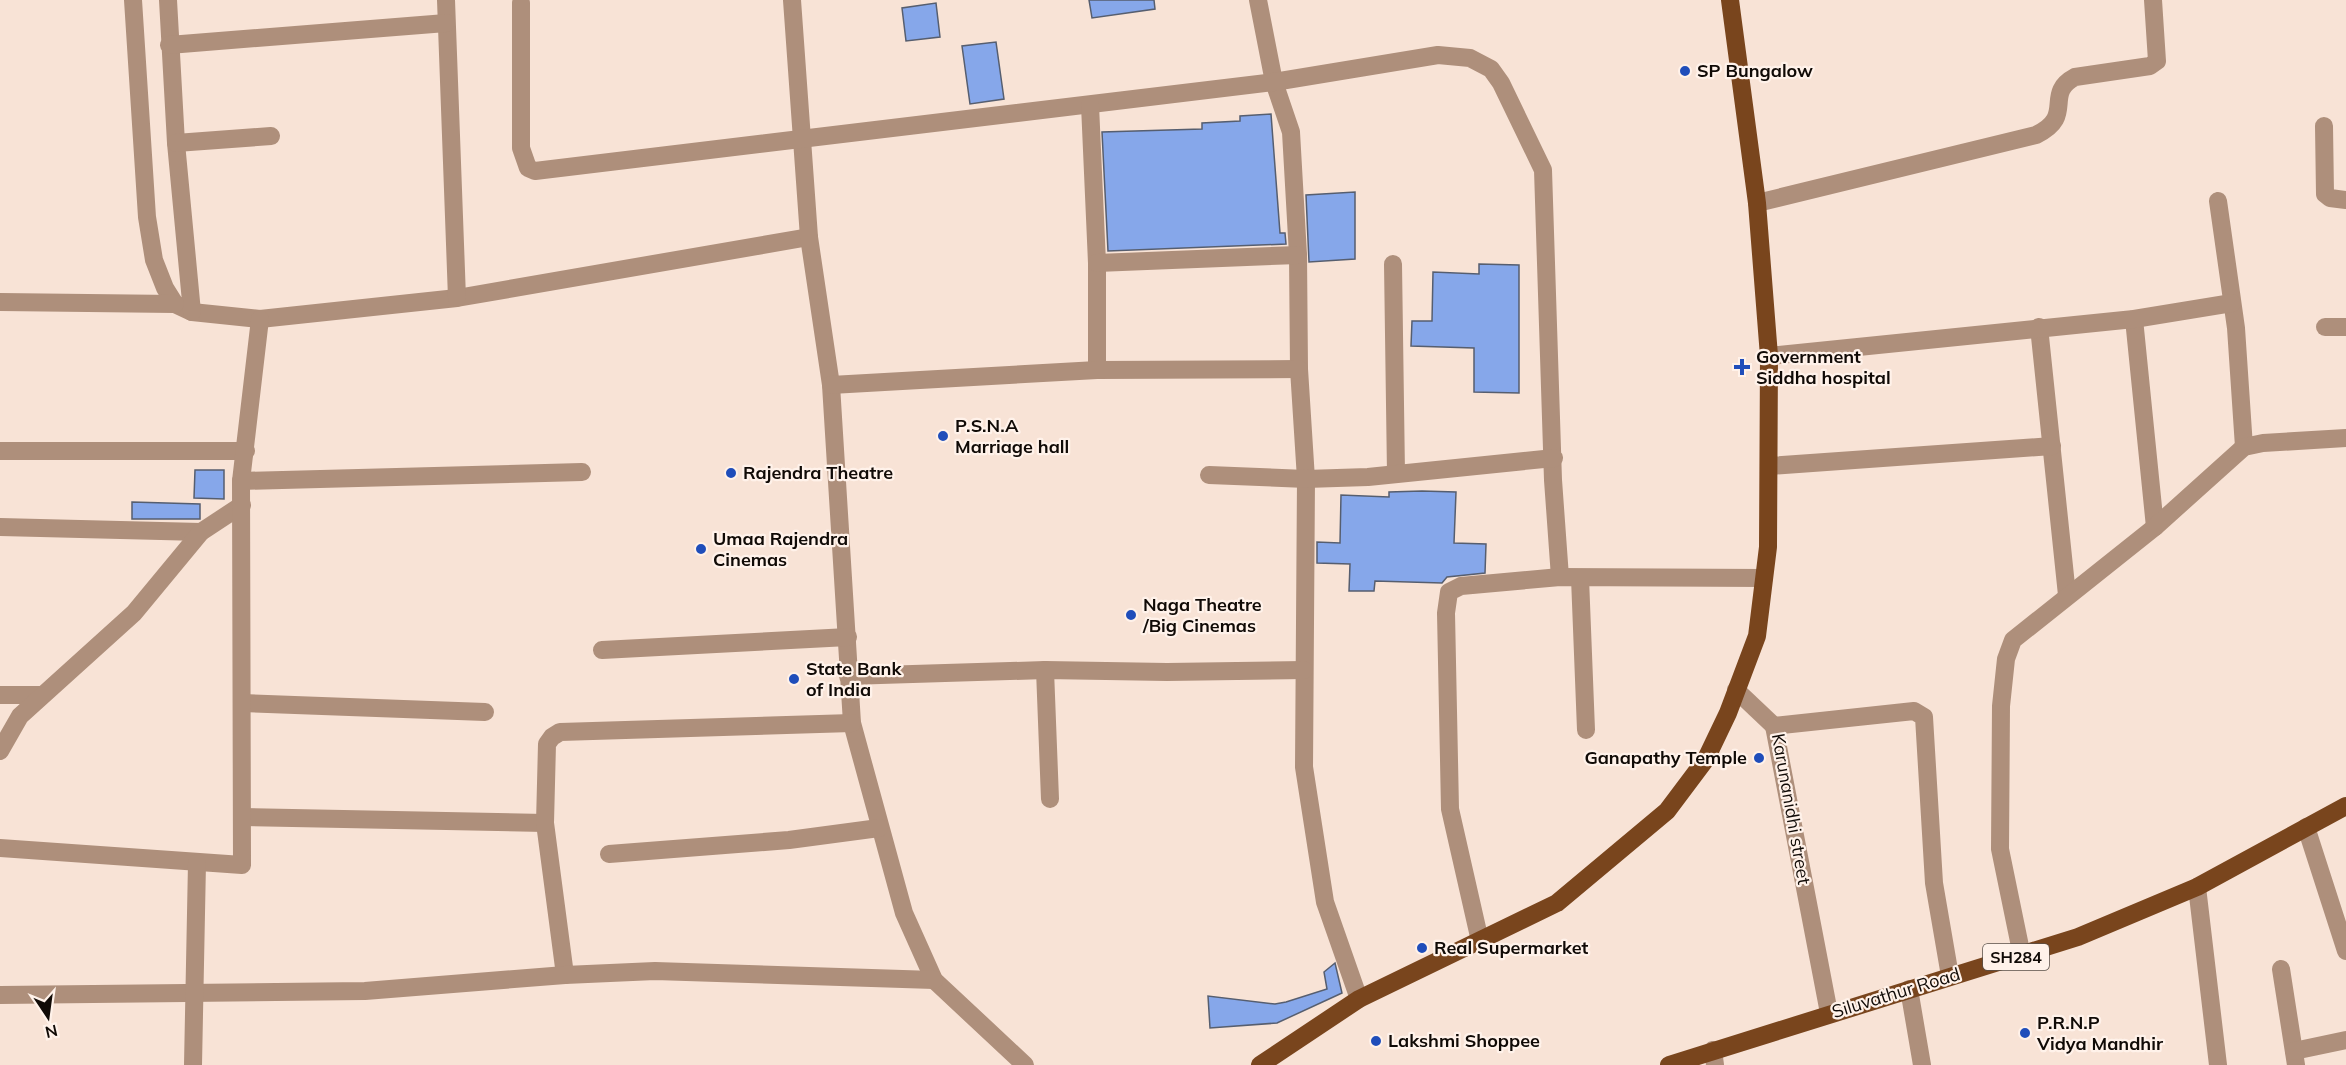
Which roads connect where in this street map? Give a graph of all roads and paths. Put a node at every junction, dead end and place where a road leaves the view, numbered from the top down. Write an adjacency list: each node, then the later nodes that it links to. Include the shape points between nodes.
1 (133, 0): 27 (street, via 147,217 154,260)
2 (168, 0): 10 (street)
3 (446, 0): 9 (street)
4 (792, 0): 15 (street)
5 (1258, 0): 11 (street)
6 (1730, 0): 19 (main road)
7 (2153, 0): 19 (street, via 2157,61 2150,66 2075,77 2066,82 2060,90 2057,118 2051,128 2036,135)
8 (521, 3): 15 (street, via 521,148 528,168 535,171)
9 (446, 23): 10 (street); 24 (street)
10 (169, 45): 16 (street)
11 (1274, 82): 12 (street); 21 (street, via 1291,132); 43 (street, via 1437,55 1470,58 1491,69 1544,170)
12 (1090, 105): 15 (street); 22 (street)
13 (2324, 126): 17 (street, via 2325,194)
14 (272, 136): 16 (street)
15 (802, 139): 20 (street)
16 (176, 143): 28 (street)
17 (2346, 200)
18 (2218, 201): 26 (street)
19 (1757, 203): 34 (main road)
20 (809, 237): 24 (street); 37 (street)
21 (1298, 255): 22 (street); 35 (street)
22 (1097, 263): 36 (street)
23 (1393, 264): 46 (street)
24 (456, 298): 29 (street)
25 (0, 302): 27 (street)
26 (2232, 303): 30 (street); 40 (street)
27 (175, 304): 28 (street)
28 (192, 312): 29 (street)
29 (260, 319): 42 (street)
30 (2134, 319): 31 (street); 52 (street)
31 (2040, 327): 34 (street); 39 (street)
32 (2325, 327): 33 (street)
33 (2346, 327)
34 (1769, 356): 44 (main road)
35 (1299, 369): 36 (street); 48 (street)
36 (1096, 370): 37 (street)
37 (831, 385): 58 (street)
38 (2346, 438): 40 (street)
39 (2052, 446): 44 (street); 57 (street)
40 (2244, 447): 52 (street)
41 (0, 451): 42 (street)
42 (246, 451): 49 (street)
43 (1554, 458): 46 (street); 54 (street)
44 (1768, 466): 56 (main road)
45 (582, 472): 49 (street)
46 (1396, 474): 48 (street)
47 (1209, 475): 48 (street)
48 (1306, 479): 61 (street)
49 (241, 481): 50 (street)
50 (242, 505): 53 (street); 66 (street)
51 (0, 526): 53 (street)
52 (2155, 527): 57 (street)
53 (201, 532): 65 (street, via 134,613)
54 (1560, 578): 55 (street); 82 (street, via 1461,586 1449,592 1446,613 1450,809)
55 (1580, 578): 56 (street); 70 (street)
56 (1764, 578): 63 (main road, via 1757,636)
57 (2067, 595): 84 (street, via 2013,640 2006,659 2001,706 2001,849)
58 (848, 637): 59 (street); 62 (street)
59 (602, 650)
60 (1045, 670): 61 (street); 62 (street); 72 (street)
61 (1304, 670): 92 (street, via 1304,767 1325,903)
62 (848, 676): 68 (street)
63 (1736, 690): 69 (street); 82 (main road, via 1706,759 1666,811 1557,903)
64 (0, 695): 65 (street)
65 (41, 695): 71 (street, via 21,716)
66 (242, 703): 67 (street); 74 (street)
67 (485, 712)
68 (852, 723): 75 (street, via 560,732 547,744); 77 (street)
69 (1774, 726): 87 (street, Karunanidhi street, via 1914,711 1924,717 1934,884); 93 (street, Karunanidhi street)
70 (1586, 730)
71 (0, 750)
72 (1050, 799)
73 (2346, 806): 76 (main road, Siluvathur Road / SH284)
74 (242, 817): 75 (street); 80 (street, via 242,865)
75 (546, 823): 86 (street)
76 (2306, 827): 81 (main road, Siluvathur Road / SH284); 83 (street)
77 (879, 828): 79 (street, via 789,840); 88 (street, via 904,913)
78 (0, 848): 80 (street)
79 (609, 854)
80 (197, 863): 90 (street)
81 (2197, 887): 84 (main road, Siluvathur Road / SH284); 102 (street)
82 (1480, 941): 92 (main road)
83 (2346, 951)
84 (2022, 956): 87 (main road, Siluvathur Road / SH284)
85 (2281, 969): 96 (street)
86 (565, 975): 88 (street, via 655,971); 90 (street, via 365,991)
87 (1950, 976): 89 (main road, Siluvathur Road / SH284)
88 (934, 980): 98 (street)
89 (1909, 989): 93 (main road, Siluvathur Road / SH284); 101 (street)
90 (196, 991): 91 (street); 97 (street)
91 (0, 995)
92 (1359, 999): 99 (main road)
93 (1829, 1013): 95 (main road, Siluvathur Road / SH284)
94 (2346, 1041): 96 (street)
95 (1714, 1057): 100 (main road, Siluvathur Road / SH284)
96 (2295, 1058)
97 (193, 1065)
98 (1025, 1065)
99 (1260, 1065)
100 (1669, 1065)
101 (1922, 1065)
102 (2218, 1065)

